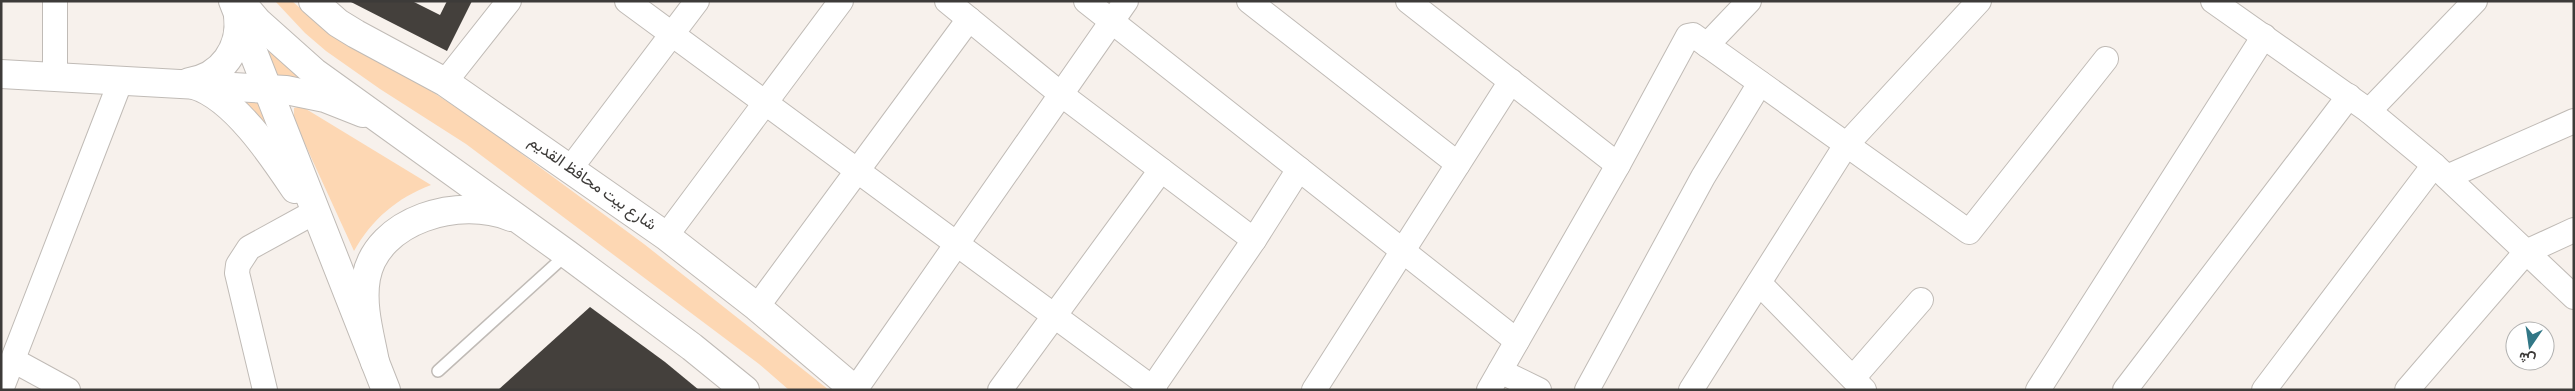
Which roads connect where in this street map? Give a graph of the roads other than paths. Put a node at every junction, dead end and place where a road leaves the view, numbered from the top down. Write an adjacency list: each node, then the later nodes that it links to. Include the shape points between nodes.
1 (55, 1): 24 (street)
2 (313, 1): 27 (main road, شارع بيت محافظ القديم, via 350,30)
3 (509, 1): 27 (street)
4 (627, 1): 19 (street)
5 (697, 1): 19 (street)
6 (841, 1): 33 (street)
7 (947, 1): 17 (street)
8 (1086, 1): 18 (street)
9 (1126, 1): 18 (street)
10 (1249, 1): 38 (street)
11 (1408, 1): 26 (street)
12 (1749, 1): 21 (street)
13 (1979, 1): 37 (street)
14 (2213, 1): 20 (street)
15 (2476, 2): 34 (street)
16 (237, 5): 28 (main road, via 238,38 228,60 209,76); 30 (main road); 36 (main road, via 286,49)
17 (970, 19): 31 (street); 43 (street)
18 (1112, 22): 31 (street); 41 (street)
19 (672, 35): 33 (street); 40 (street)
20 (2264, 36): 32 (street); 78 (street)
21 (1707, 45): 29 (street); 39 (street, via 1693,35 1688,36)
22 (2106, 59): 37 (street, via 1969,232)
23 (1, 74): 24 (main road)
24 (55, 76): 25 (main road)
25 (121, 80): 28 (main road); 61 (street)
26 (1511, 81): 38 (street); 39 (street)
27 (445, 82): 40 (main road, شارع بيت محافظ القديم)
28 (186, 83): 30 (main road); 45 (main road, via 213,94 242,122 280,166)
29 (1760, 83): 37 (street); 76 (street, via 1703,177)
30 (267, 89): 36 (main road, via 325,98); 49 (main road)
31 (1062, 95): 42 (street); 51 (street)
32 (2349, 96): 34 (street); 79 (street)
33 (766, 103): 43 (street); 48 (street)
34 (2369, 110): 44 (street)
35 (2574, 121): 44 (street)
36 (386, 126): 46 (main road)
37 (1846, 145): 55 (street)
38 (1458, 164): 52 (street)
39 (1618, 165): 60 (street)
40 (570, 169): 48 (main road, شارع بيت محافظ القديم)
41 (1299, 169): 50 (street); 52 (street)
42 (1161, 170): 50 (street); 59 (street)
43 (858, 171): 51 (street); 58 (street)
44 (2440, 171): 53 (street); 80 (street)
45 (311, 214): 49 (main road); 69 (street, via 249,248 238,265 237,273)
46 (524, 222): 54 (main road); 62 (main road, via 492,212 442,212 422,217 393,234 372,260 366,277 364,296)
47 (2574, 230): 53 (street)
48 (666, 236): 58 (main road, شارع بيت محافظ القديم)
49 (326, 238): 62 (main road)
50 (1254, 240): 66 (street)
51 (958, 245): 59 (street); 72 (street)
52 (1403, 250): 60 (street); 74 (street)
53 (2526, 252): 56 (street); 81 (street)
54 (567, 254): 63 (lane); 71 (main road, via 692,346)
55 (1759, 283): 65 (street); 77 (street)
56 (2574, 297)
57 (1921, 300): 65 (street)
58 (756, 307): 72 (main road, شارع بيت محافظ القديم)
59 (1055, 316): 66 (street); 73 (street)
60 (1517, 341): 64 (street)
61 (13, 360): 67 (street); 68 (street)
62 (375, 362): 70 (main road)
63 (438, 371)
64 (1494, 380): 75 (street)
65 (1858, 384)
66 (1153, 389)
67 (1, 390)
68 (68, 390)
69 (265, 390)
70 (386, 390)
71 (744, 390)
72 (855, 390)
73 (1000, 390)
74 (1314, 390)
75 (1539, 390)
76 (1588, 390)
77 (1691, 390)
78 (2038, 390)
79 (2125, 390)
80 (2264, 390)
81 (2407, 390)

